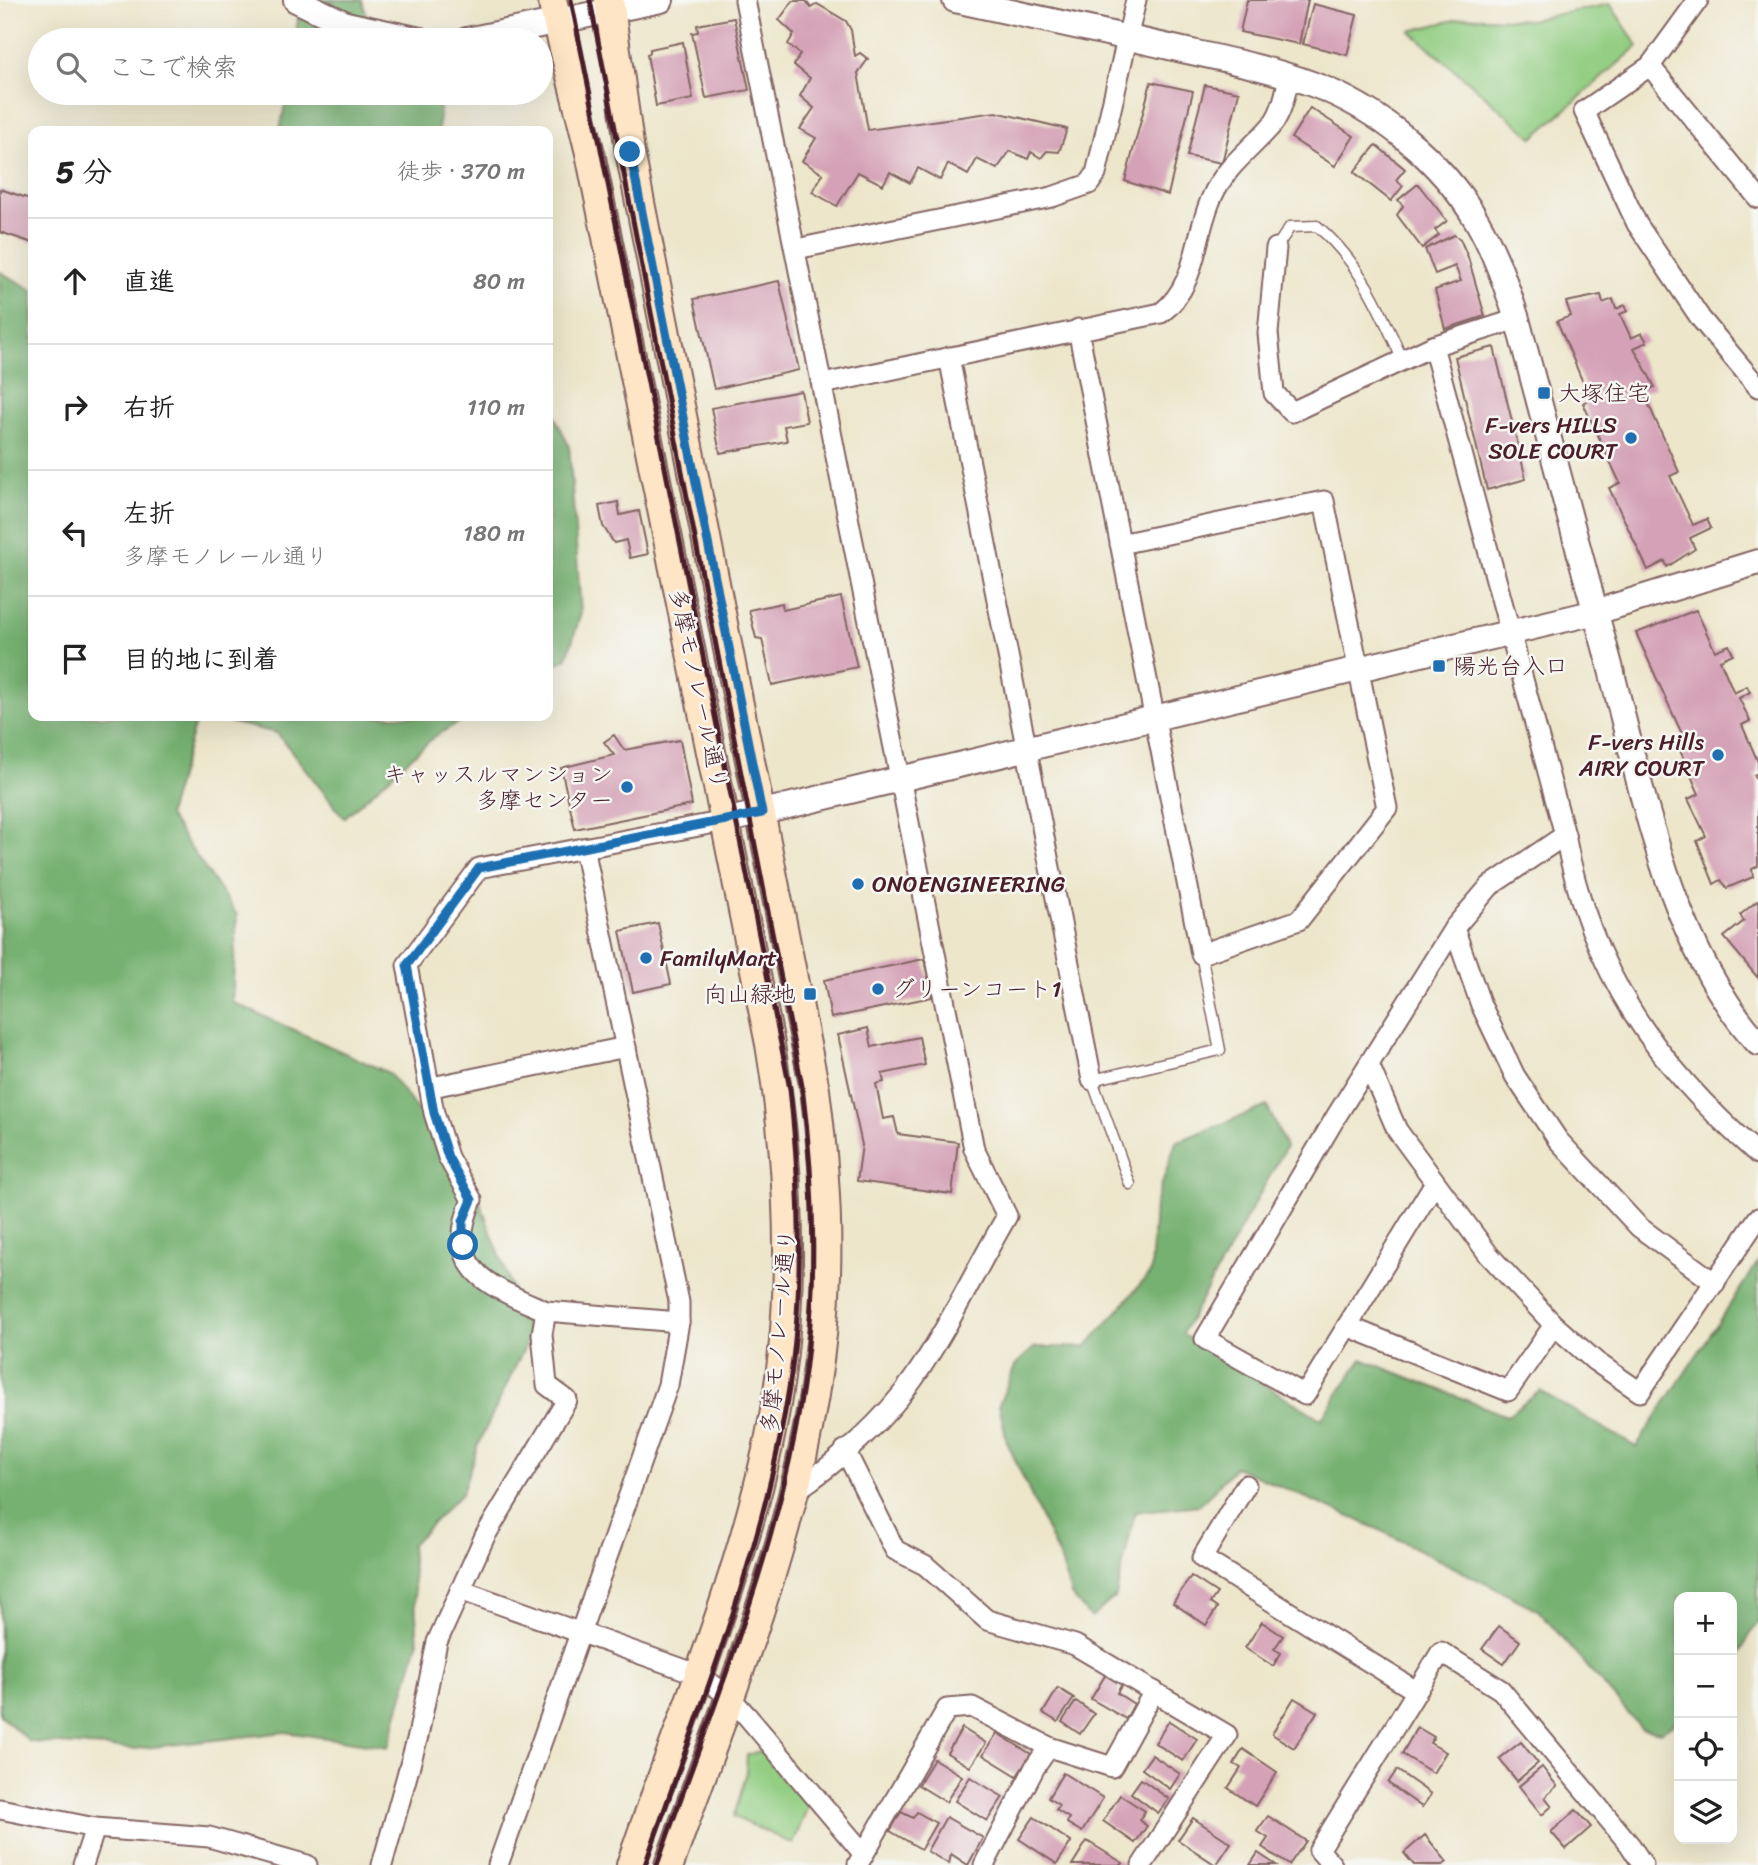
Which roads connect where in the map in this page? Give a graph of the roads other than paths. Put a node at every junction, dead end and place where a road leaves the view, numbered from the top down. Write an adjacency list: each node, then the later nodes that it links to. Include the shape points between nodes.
1 (296, 0): 9 (street)
2 (661, 0): 7 (street)
3 (745, 0): 16 (street)
4 (955, 0): 11 (street)
5 (1136, 0): 11 (street)
6 (1698, 0): 12 (street)
7 (610, 5): 8 (street); 32 (main road, 多摩モノレール通り, via 630,152)
8 (554, 11): 10 (street); 33 (main road, 多摩モノレール通り, via 590,153)
9 (364, 28)
10 (503, 28)
11 (1128, 38): 13 (street); 16 (street, via 1096,174 1089,184 1052,197)
12 (1650, 66): 14 (street); 23 (street, via 1584,111 1637,225 1700,318)
13 (1289, 76): 17 (street, via 1374,116 1441,173 1476,220 1498,263); 18 (street, via 1272,125 1227,170 1212,196 1191,269 1172,305 1161,313)
14 (1758, 198)
15 (1276, 248): 21 (lane, via 1290,228 1317,226 1336,242 1366,282); 21 (street, via 1268,333 1274,393 1292,412)
16 (796, 249): 22 (street)
17 (1517, 319): 19 (street); 26 (street)
18 (1078, 329): 20 (street); 24 (street)
19 (1433, 346): 21 (street); 27 (street)
20 (949, 357): 22 (street); 30 (street)
21 (1403, 361)
22 (823, 384): 31 (street)
23 (1758, 387)
24 (1121, 544): 28 (street, via 1324,501); 29 (street)
25 (1758, 562): 26 (street)
26 (1596, 612): 27 (street); 38 (street, via 1681,915 1722,1000)
27 (1510, 633): 28 (street); 34 (street)
28 (1357, 670): 29 (street); 37 (street, via 1387,808 1299,920)
29 (1154, 719): 30 (street); 37 (street)
30 (1026, 750): 31 (street); 41 (street)
31 (902, 779): 32 (street); 52 (street, via 974,1149 1007,1216 914,1378)
32 (762, 813): 33 (street); 54 (main road, 多摩モノレール通り, via 815,1090 826,1210 821,1346)
33 (726, 821): 35 (street); 57 (main road, 多摩モノレール通り, via 778,1096 789,1212 788,1276 768,1444 748,1525)
34 (1565, 835): 36 (street, via 1490,886); 43 (street, via 1587,919 1631,1010 1659,1053 1708,1110)
35 (584, 848): 39 (street); 42 (street, via 479,868 407,965)
36 (1454, 928): 40 (street); 47 (street, via 1481,1005 1515,1076 1558,1140 1639,1227)
37 (1201, 954): 41 (lane, via 1220,1049)
38 (1758, 1043)
39 (626, 1047): 42 (street); 49 (street, via 679,1302)
40 (1369, 1065): 45 (street, via 1397,1130); 51 (street, via 1205,1339 1305,1395)
41 (1092, 1080): 44 (lane)
42 (432, 1087): 48 (street, via 434,1113 448,1157 472,1200 463,1221 463,1245 471,1265 479,1278)
43 (1758, 1154)
44 (1130, 1184)
45 (1434, 1184): 50 (street, via 1489,1255); 51 (street)
46 (1758, 1218): 47 (street)
47 (1715, 1283): 50 (street, via 1640,1392)
48 (546, 1311): 49 (street); 55 (street, via 542,1334 547,1385 567,1400 485,1536)
49 (679, 1322): 56 (street, via 668,1385)
50 (1554, 1325): 51 (street, via 1508,1391)
51 (1347, 1326)
52 (845, 1450): 54 (street); 58 (street, via 895,1550 925,1565 987,1620 1076,1645)
53 (1246, 1485): 59 (street, via 1202,1558)
54 (795, 1491): 60 (main road, 多摩モノレール通り)
55 (460, 1590): 56 (street); 67 (street, via 437,1642 418,1736)
56 (580, 1632): 57 (street); 68 (street)
57 (697, 1674): 60 (street); 69 (main road, 多摩モノレール通り)
58 (1154, 1691): 61 (street, via 1112,1767); 72 (street, via 1227,1735)
59 (1416, 1691): 73 (street, via 1319,1850); 74 (street, via 1441,1652 1501,1690)
60 (729, 1696): 64 (street); 70 (main road, 多摩モノレール通り)
61 (1049, 1747): 64 (street, via 972,1706 947,1709); 71 (street)
62 (0, 1809): 63 (street)
63 (95, 1828): 65 (street); 66 (street, via 209,1837)
64 (860, 1859)
65 (83, 1865)
66 (307, 1865)
67 (382, 1865)
68 (498, 1865)
69 (631, 1865)
70 (669, 1865)
71 (984, 1865)
72 (1142, 1865)
73 (1332, 1865)
74 (1643, 1865)

